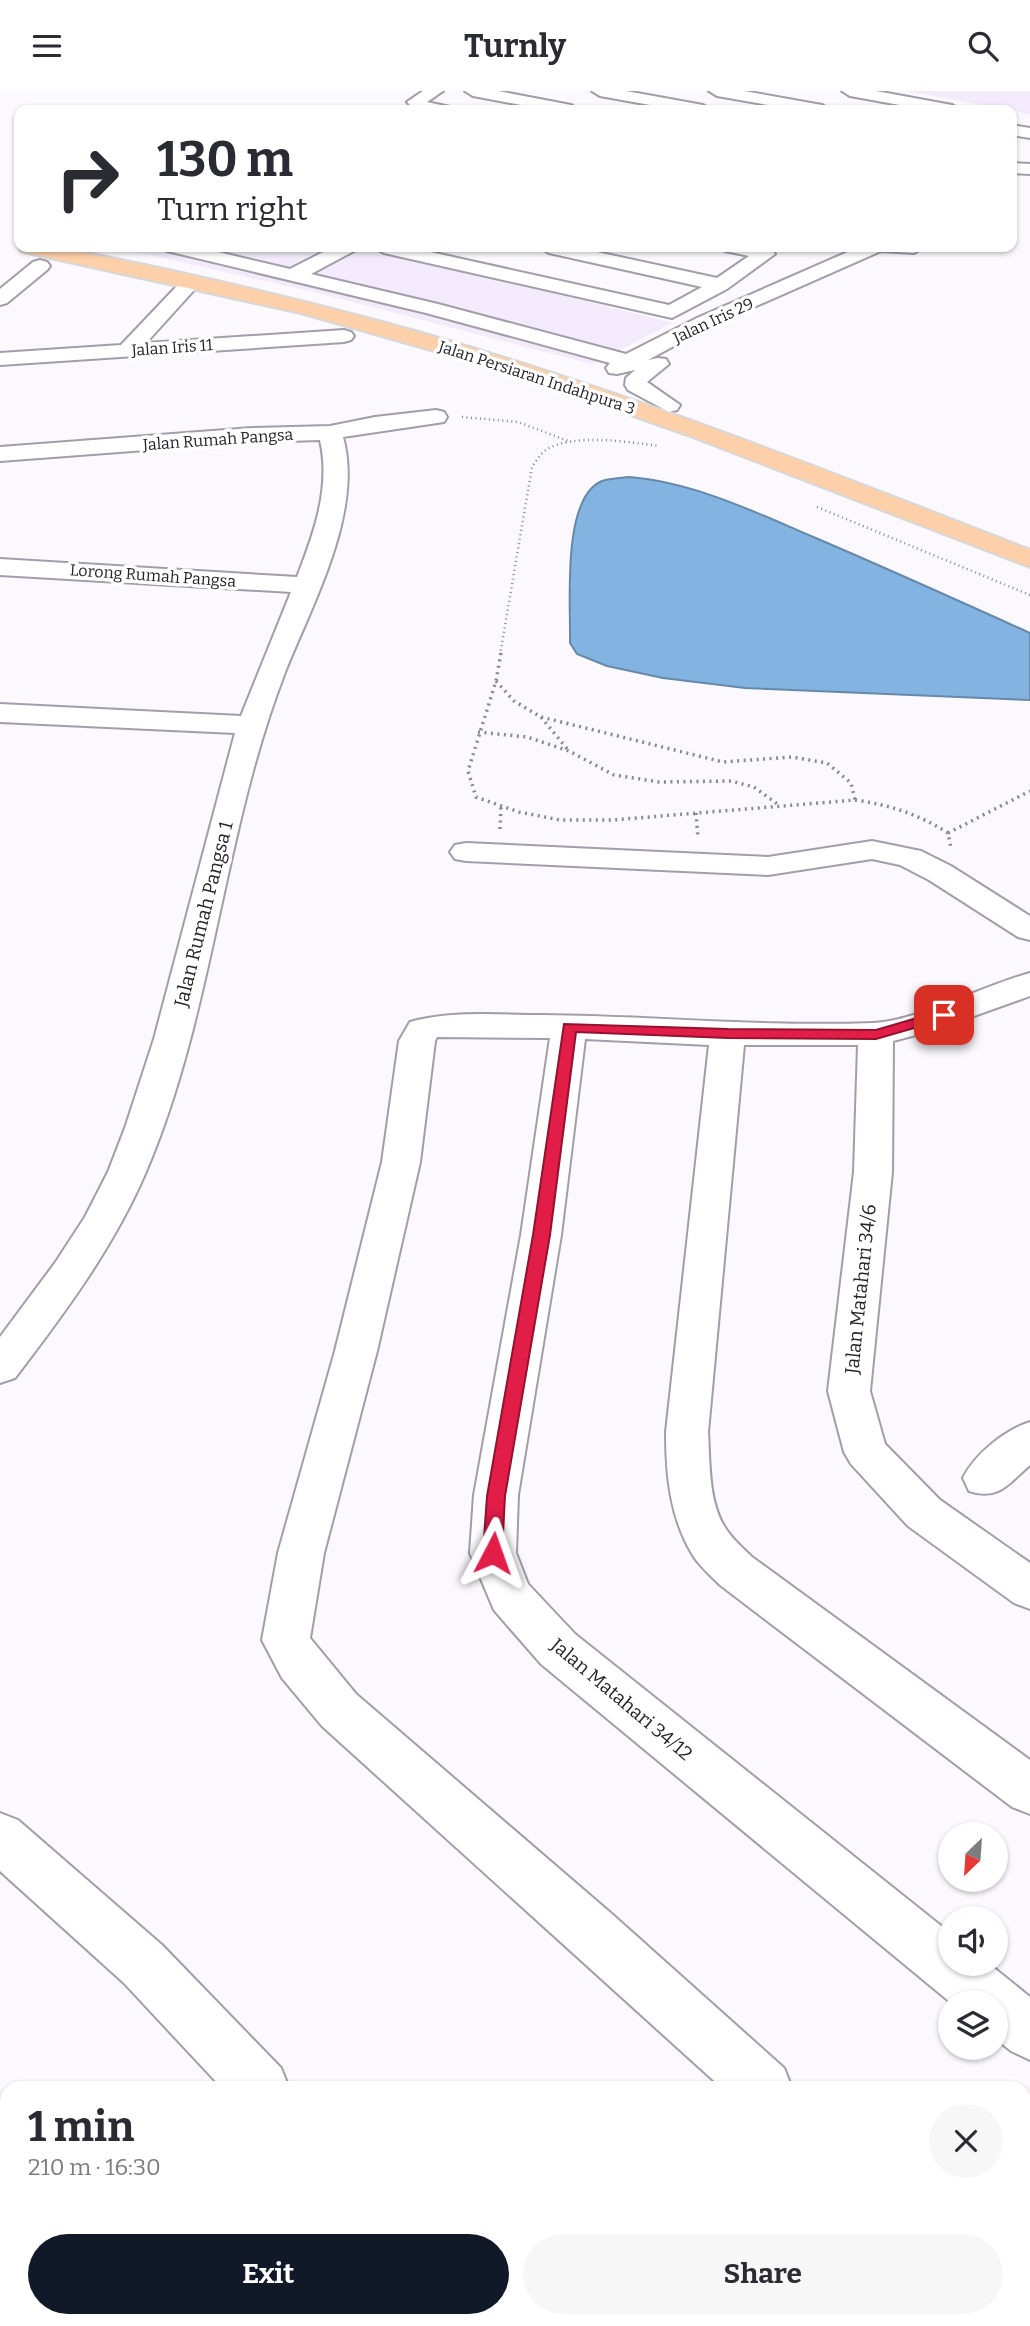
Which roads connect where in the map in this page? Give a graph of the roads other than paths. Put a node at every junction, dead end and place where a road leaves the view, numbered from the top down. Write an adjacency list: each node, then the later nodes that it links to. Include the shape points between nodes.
1 (435, 91): 8 (street, via 415,102)
2 (473, 91): 9 (street)
3 (600, 91): 10 (street)
4 (718, 91): 7 (street)
5 (789, 91): 7 (street)
6 (829, 96): 7 (street); 12 (street); 13 (street)
7 (771, 101): 11 (street)
8 (419, 105)
9 (545, 105)
10 (676, 105)
11 (764, 105)
12 (882, 105)
13 (908, 105)
14 (65, 252): 45 (main road, Jalan Persiaran Indahpura 3, via 248,294 483,358 653,415)
15 (101, 252): 38 (main road, Jalan Persiaran Indahpura 3, via 312,300)
16 (195, 252): 26 (street)
17 (337, 252): 26 (street)
18 (375, 252): 27 (street)
19 (400, 252): 27 (street)
20 (572, 252): 28 (street)
21 (756, 252): 28 (street, via 765,254)
22 (863, 252): 37 (street, Jalan Iris 29, via 704,322)
23 (892, 252): 39 (street, Jalan Iris 29, via 831,284 724,328)
24 (509, 258): 27 (street)
25 (40, 266): 31 (street)
26 (293, 275): 32 (street)
27 (477, 276): 28 (street, via 672,312); 35 (street, via 651,325)
28 (720, 285)
29 (184, 291): 34 (street)
30 (445, 295): 32 (street)
31 (0, 299)
32 (423, 307): 35 (street)
33 (344, 336): 34 (street, Jalan Iris 11)
34 (128, 350): 36 (street, Jalan Iris 11)
35 (605, 354): 37 (street)
36 (0, 359)
37 (629, 361): 38 (street, Jalan Iris 29, via 596,373); 39 (street)
38 (550, 366): 40 (main road, Jalan Persiaran Indahpura 3)
39 (652, 368): 40 (street, via 637,378 636,385)
40 (669, 405): 44 (main road, Jalan Persiaran Indahpura 3)
41 (436, 417): 42 (street, Jalan Rumah Pangsa)
42 (330, 433): 43 (street, Jalan Rumah Pangsa); 47 (street, Jalan Rumah Pangsa 1, via 336,454 336,484)
43 (0, 454)
44 (1030, 543)
45 (1030, 559)
46 (0, 567): 47 (street, Lorong Rumah Pangsa)
47 (306, 585): 49 (street, Jalan Rumah Pangsa 1)
48 (0, 713): 49 (street)
49 (252, 725): 56 (street, Jalan Rumah Pangsa 1, via 188,979 135,1152 84,1251)
50 (466, 852): 51 (street, via 768,866 872,850 910,858 940,873)
51 (1030, 930)
52 (1030, 984): 55 (street)
53 (569, 1027): 54 (street); 62 (street, Jalan Matahari 34/12, via 541,1235 496,1496 493,1553 510,1596 558,1649); 66 (street, via 436,1026 422,1030 416,1041 401,1162 301,1553 286,1640 299,1663 339,1710)
54 (728, 1034): 55 (street); 60 (street, via 687,1431 694,1504 709,1542 736,1571)
55 (876, 1034): 59 (street, Jalan Matahari 34/6, via 873,1172 849,1391 866,1452 924,1513)
56 (0, 1367)
57 (1030, 1439): 58 (street)
58 (985, 1478)
59 (1030, 1589)
60 (1030, 1790)
61 (0, 1837): 65 (street, via 143,1964)
62 (979, 1990)
63 (1008, 2014): 64 (street, Jalan Matahari 34/12)
64 (1030, 2032)
65 (254, 2081)
66 (756, 2081)

